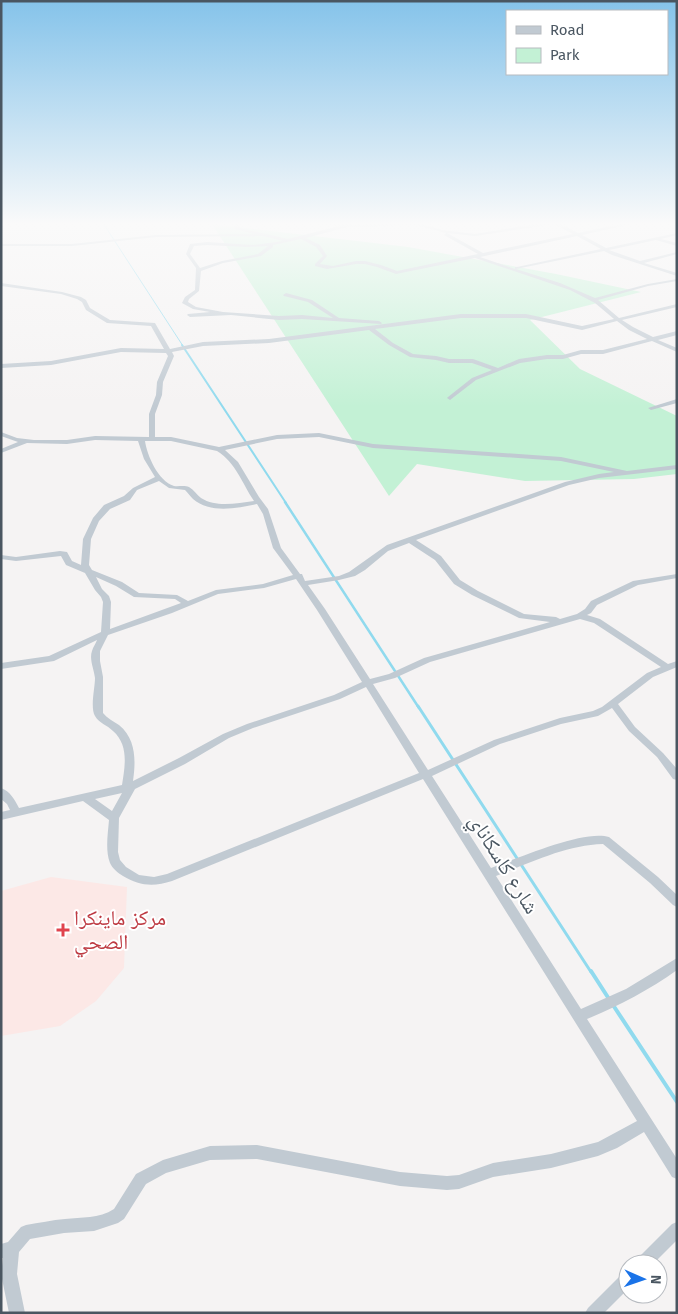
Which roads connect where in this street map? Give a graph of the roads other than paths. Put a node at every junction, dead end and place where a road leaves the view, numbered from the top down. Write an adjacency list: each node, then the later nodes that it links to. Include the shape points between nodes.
1 (3, 284): 19 (street, via 79,298 88,309 109,322 153,324)
2 (197, 284): 8 (street, via 196,291 185,303)
3 (562, 284): 6 (street)
4 (656, 284): 6 (street)
5 (286, 295): 11 (street, via 310,301)
6 (594, 300): 10 (street)
7 (677, 305): 10 (street)
8 (221, 313): 9 (street); 11 (street)
9 (190, 314)
10 (618, 319): 13 (street, via 580,328 520,316 461,316); 16 (street)
11 (343, 321): 12 (street)
12 (357, 322): 13 (street); 14 (street)
13 (396, 325): 14 (street)
14 (371, 328): 17 (street, via 269,341 203,344); 21 (street, via 412,356 473,361)
15 (677, 332): 16 (street)
16 (654, 339): 18 (street); 21 (street, via 603,352 528,359)
17 (183, 349): 19 (street)
18 (677, 350)
19 (168, 351): 20 (street, via 121,350 51,363); 27 (street, via 171,356 152,414)
20 (1, 366)
21 (499, 370): 22 (street, via 474,379)
22 (450, 398)
23 (677, 401): 24 (street)
24 (651, 408)
25 (2, 435): 28 (street)
26 (141, 438): 27 (street); 28 (street); 33 (street, via 147,460)
27 (152, 438): 29 (street)
28 (25, 442): 30 (street)
29 (219, 449): 32 (street, via 277,437 319,435 372,446 561,459); 34 (street, شارع كاسكاناي, via 242,471)
30 (1, 451)
31 (677, 467): 32 (street)
32 (628, 473): 35 (street, via 567,483)
33 (160, 478): 34 (street, via 171,487 188,488 198,499 217,506); 37 (street, via 135,489 99,516 87,539)
34 (259, 502): 39 (street, شارع كاسكاناي, via 267,515 276,548)
35 (412, 541): 39 (street, via 380,552 356,572 345,576); 43 (street, via 438,558 457,582 475,593 522,616)
36 (1, 557): 37 (street, via 16,559 60,553 69,563)
37 (87, 570): 40 (street, via 137,595 178,597); 45 (street, via 105,596)
38 (677, 576): 41 (street, via 636,583 594,603)
39 (301, 580): 40 (street, via 216,592); 48 (street, شارع كاسكاناي)
40 (187, 604): 45 (street)
41 (588, 611): 42 (street); 44 (street)
42 (580, 616): 43 (street); 44 (street)
43 (566, 620): 48 (street, via 427,660)
44 (597, 621): 47 (street)
45 (105, 633): 46 (street, via 51,659); 52 (street, via 96,652 98,712 129,745)
46 (1, 666)
47 (672, 666): 49 (street, via 650,675)
48 (368, 683): 50 (street, شارع كاسكاناي); 52 (street, via 226,736)
49 (613, 703): 50 (street, via 594,714 560,721 497,742); 51 (street, via 632,729)
50 (425, 775): 57 (street, via 154,881 137,879 115,862); 58 (street, شارع كاسكاناي)
51 (677, 776)
52 (129, 787): 54 (street); 57 (street)
53 (1, 792): 55 (street)
54 (86, 798): 55 (street); 57 (street)
55 (16, 812): 56 (street)
56 (1, 816)
57 (114, 818)
58 (488, 874): 59 (street, via 574,845 605,840); 61 (street, شارع كاسكاناي)
59 (677, 902)
60 (677, 963): 61 (street, via 650,982)
61 (579, 1016): 62 (street, شارع كاسكاناي)
62 (647, 1123): 63 (street, شارع كاسكاناي); 65 (street, via 598,1149 551,1161 493,1170 447,1183 400,1179 257,1152 210,1153 163,1167 141,1180 120,1214 112,1218 94,1224 26,1232)
63 (677, 1172)
64 (677, 1229): 66 (street)
65 (7, 1250): 68 (street)
66 (652, 1254)
67 (618, 1288): 69 (street)
68 (17, 1313)
69 (593, 1313)

